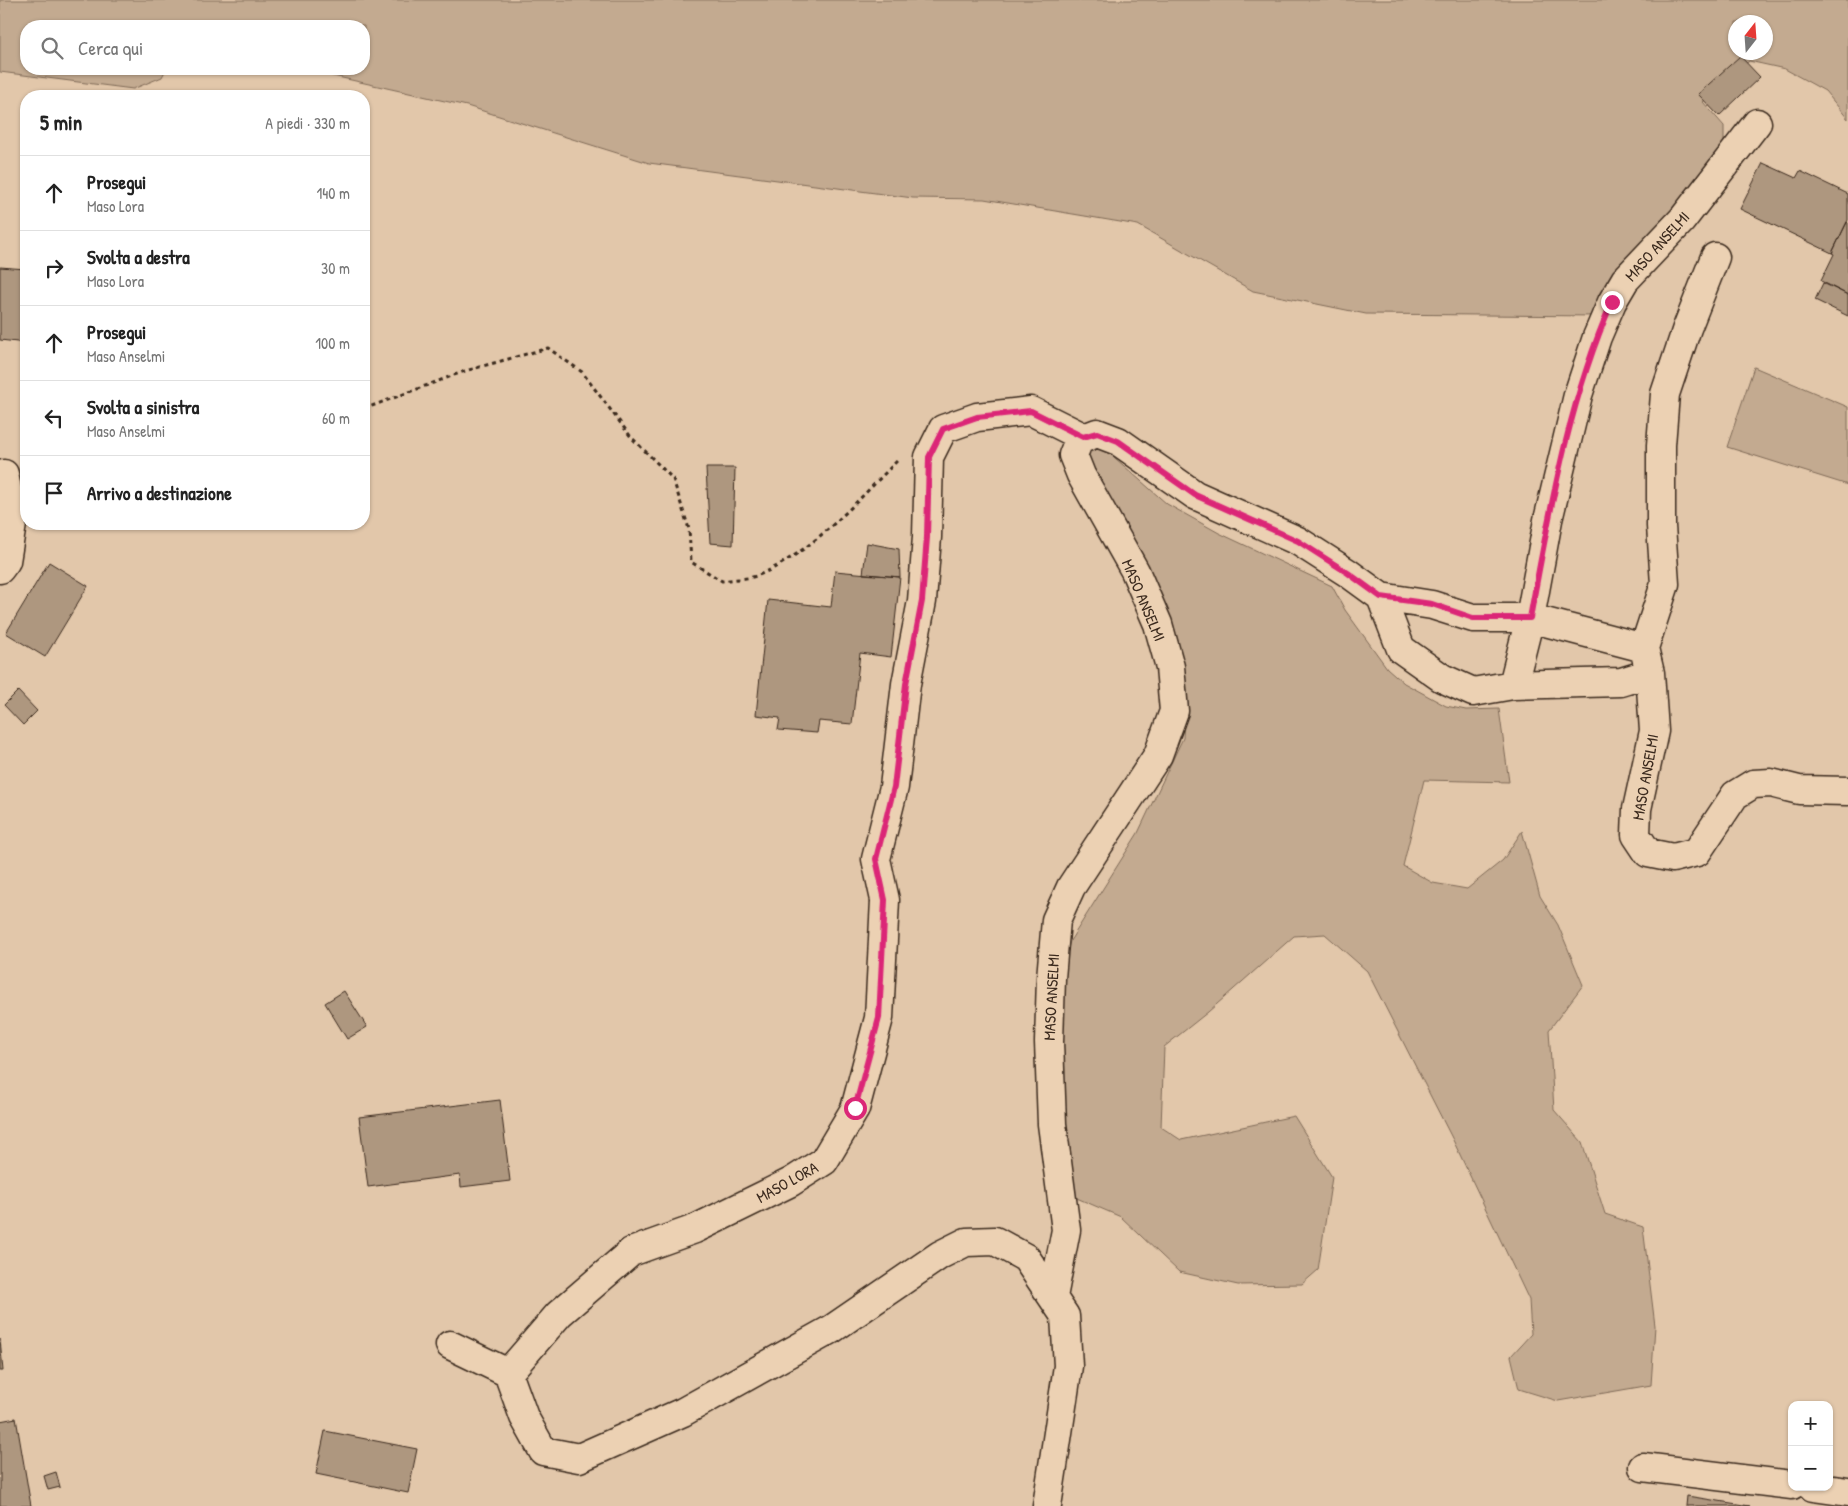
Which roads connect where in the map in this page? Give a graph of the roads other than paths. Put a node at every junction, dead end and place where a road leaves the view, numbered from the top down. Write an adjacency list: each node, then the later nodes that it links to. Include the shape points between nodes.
1 (1757, 123): 7 (street, MASO ANSELMI, via 1682,220 1625,280 1612,302 1578,395 1548,520)
2 (1715, 257): 8 (street, via 1664,394 1661,508 1665,584)
3 (1083, 437): 6 (street, via 1097,433 1118,441 1195,495 1298,541); 11 (street, MASO ANSELMI, via 1073,455 1135,571 1158,624 1170,667 1174,711 1158,755 1071,887 1056,920 1049,1042 1052,1124 1066,1230); 13 (street, MASO LORA, via 1031,411 977,417 943,429 929,457 922,601 906,684 894,787 876,859 885,900 879,1018 855,1108 824,1161 791,1182 694,1229 631,1252 559,1314)
4 (4, 474): 5 (street, via 13,518 6,561)
5 (0, 569)
6 (1381, 597): 7 (street, via 1432,604 1473,618); 9 (street, via 1401,649 1442,678 1473,692)
7 (1530, 618): 8 (street); 9 (street, MASO ANSELMI)
8 (1647, 660): 9 (street, via 1621,682); 10 (street, MASO ANSELMI, via 1654,731 1637,809 1636,835 1648,852 1673,858 1697,852 1735,795 1754,784 1771,783 1799,790)
9 (1513, 686)
10 (1848, 790)
11 (1053, 1297): 13 (street, via 1026,1258 995,1242 966,1242 832,1329 765,1367 683,1412 579,1458 543,1451 524,1417); 18 (street, via 1065,1316 1068,1366)
12 (450, 1345): 13 (street)
13 (508, 1373)
14 (1643, 1468): 15 (street)
15 (1788, 1485)
16 (1833, 1490): 17 (street)
17 (1848, 1492)
18 (1047, 1506)

